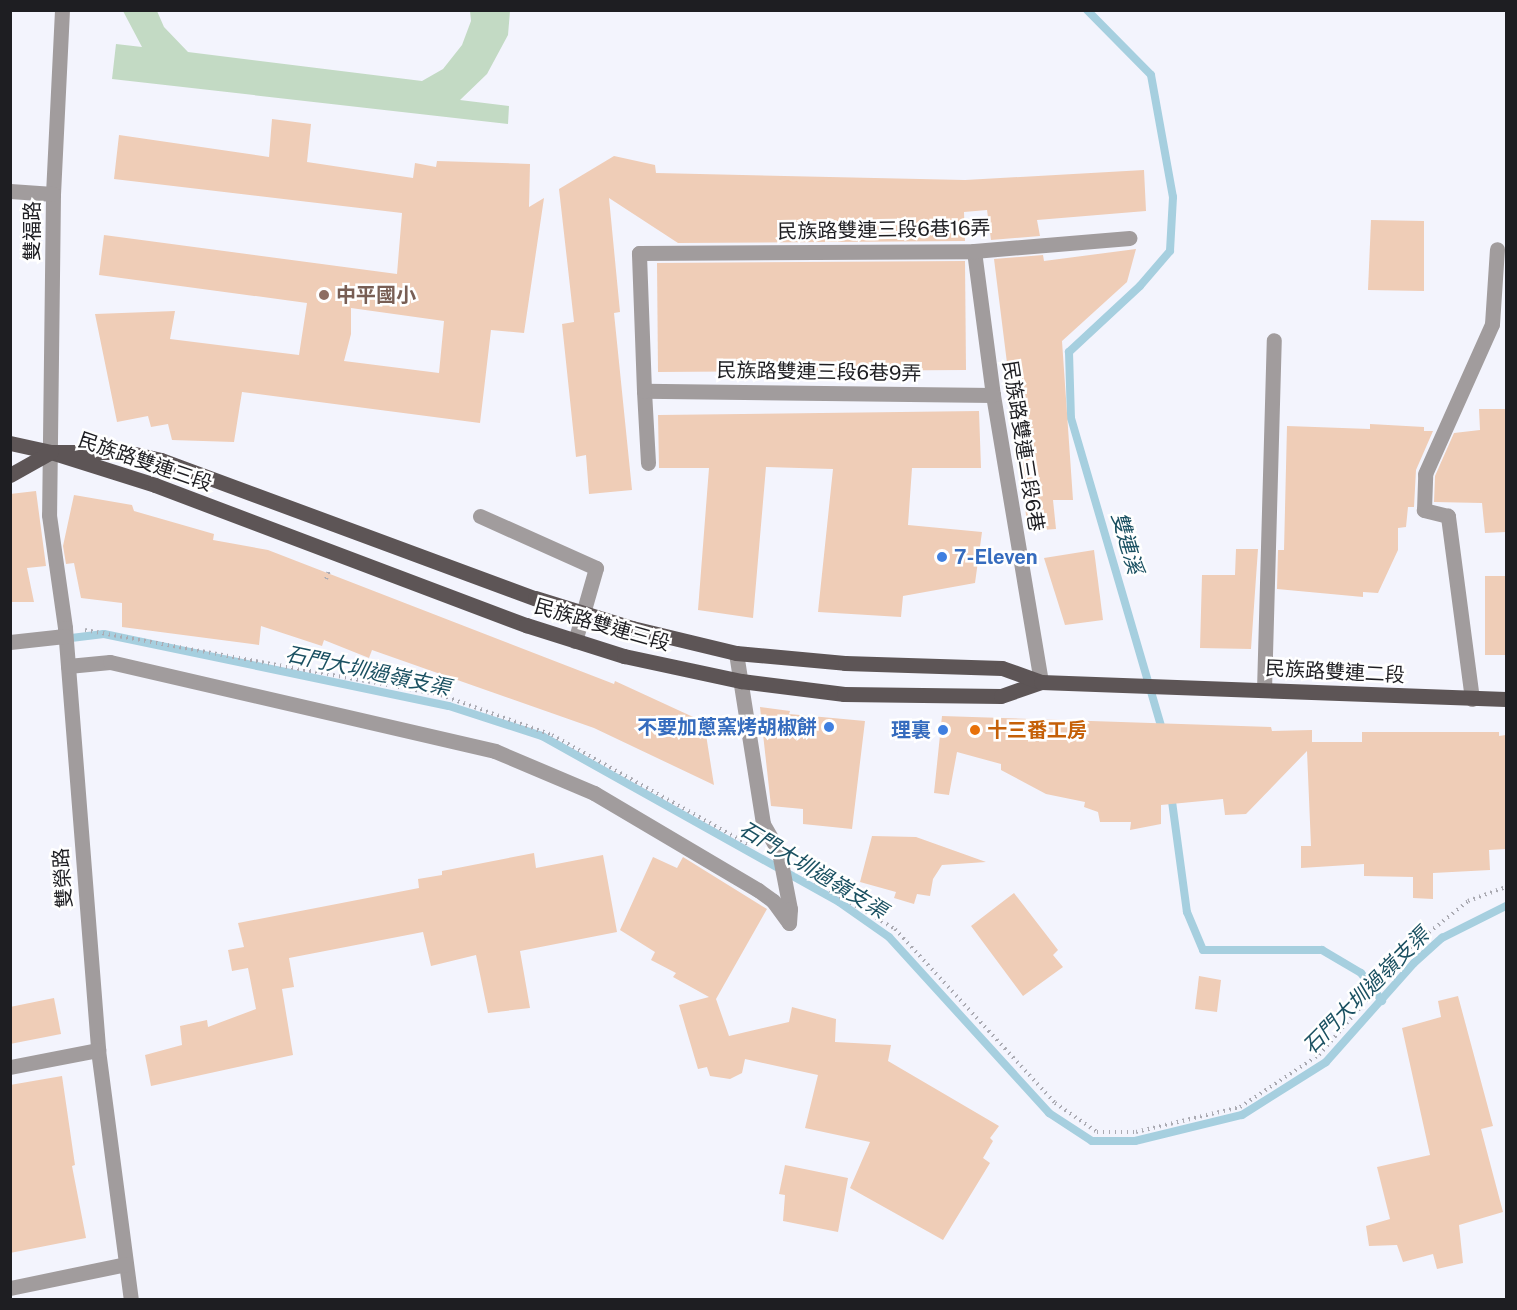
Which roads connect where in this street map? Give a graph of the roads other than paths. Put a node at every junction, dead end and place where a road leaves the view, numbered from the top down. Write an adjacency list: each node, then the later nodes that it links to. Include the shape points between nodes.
1 (62, 10): 3 (street, 雙福路)
2 (10, 191): 3 (street)
3 (52, 194): 11 (street, 雙福路)
4 (1129, 238): 6 (street, 民族路雙連三段6巷16弄)
5 (1497, 249): 25 (street, via 1492,324 1425,474 1424,510 1448,516)
6 (974, 251): 8 (street, 民族路雙連三段6巷16弄, via 639,253); 9 (street, 民族路雙連三段6巷)
7 (1274, 340): 24 (street)
8 (644, 391): 9 (street, 民族路雙連三段6巷9弄); 12 (street)
9 (993, 395): 22 (street, 民族路雙連三段6巷)
10 (10, 443): 11 (main road)
11 (51, 452): 13 (main road); 15 (main road, 民族路雙連三段, via 126,452 161,460); 16 (street, 雙榮路, via 49,515); 17 (main road, 民族路雙連三段, via 155,485)
12 (648, 463)
13 (10, 475)
14 (480, 516): 15 (street, via 596,567)
15 (583, 613): 17 (street); 19 (main road, 民族路雙連三段)
16 (65, 636): 18 (street); 20 (street, 雙榮路)
17 (575, 641): 21 (main road, 民族路雙連三段, via 624,656)
18 (10, 642)
19 (736, 653): 21 (street); 22 (main road, 民族路雙連三段, via 845,663 1002,668)
20 (68, 666): 21 (street, via 110,662 495,751 594,793 758,890 773,901 789,923 781,862 763,824); 27 (street, 雙榮路)
21 (741, 681): 22 (main road, 民族路雙連三段, via 844,694 982,696 1001,696)
22 (1041, 682): 23 (main road, 民族路雙連三段)
23 (1132, 684): 24 (main road, 民族路雙連二段)
24 (1264, 690): 25 (main road, 民族路雙連二段)
25 (1472, 699): 26 (main road, 民族路雙連二段)
26 (1506, 699)
27 (98, 1050): 28 (street); 29 (street, 雙榮路)
28 (10, 1067)
29 (126, 1264): 30 (street); 31 (street, 雙榮路)
30 (10, 1288)
31 (131, 1299)

